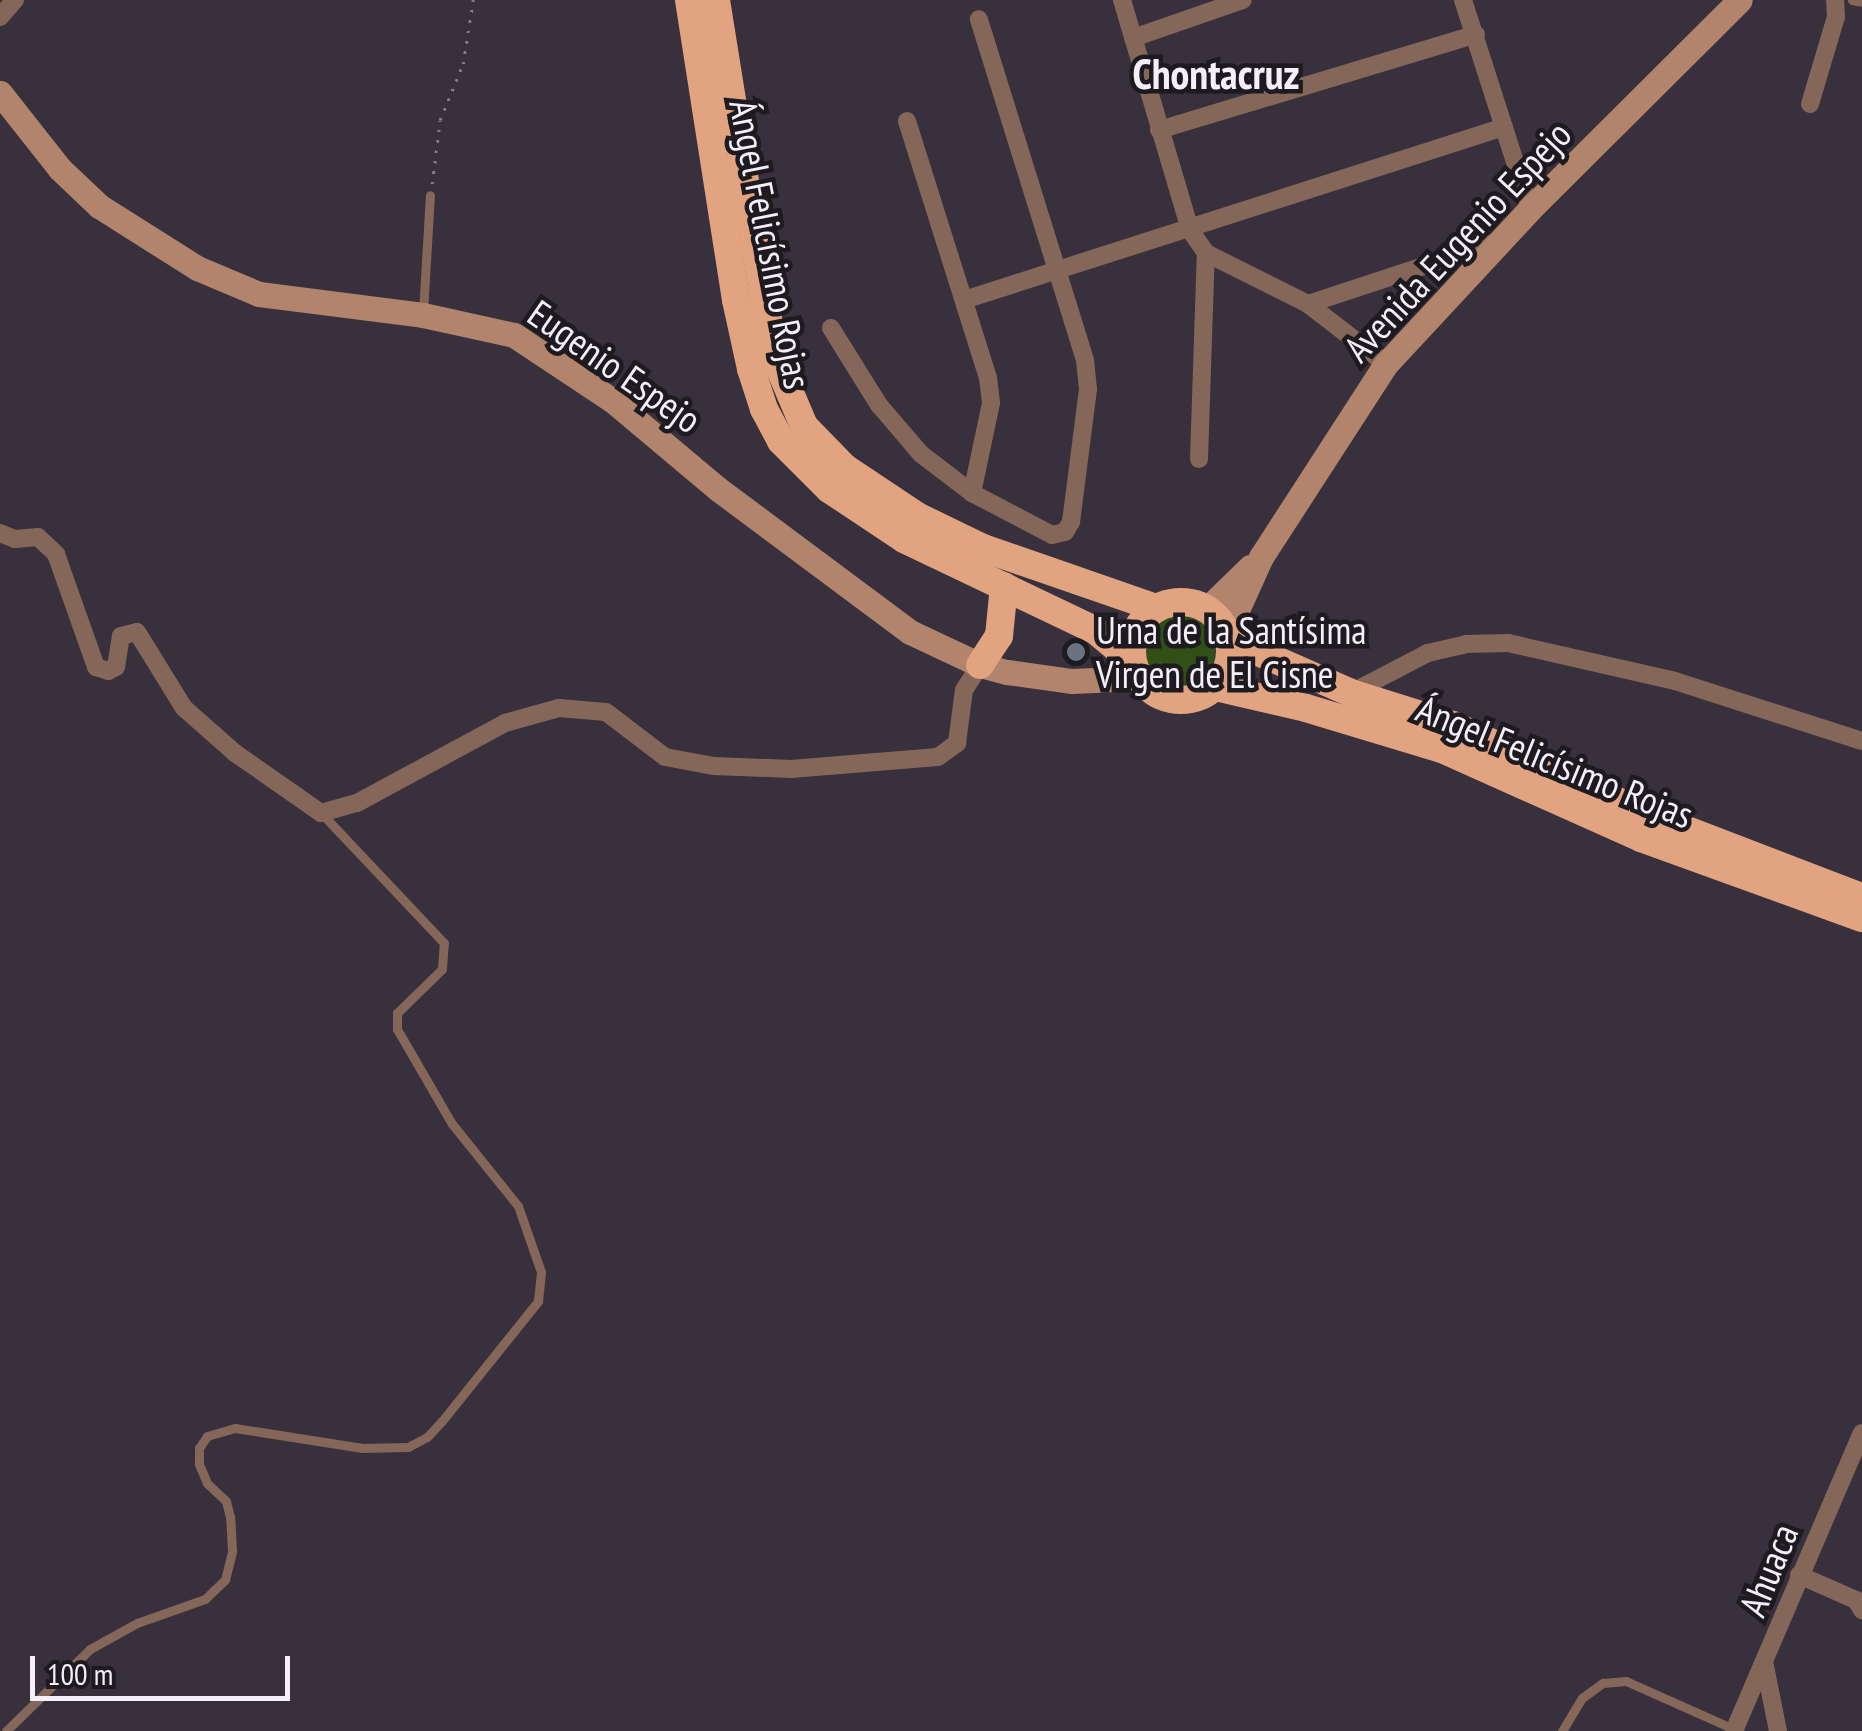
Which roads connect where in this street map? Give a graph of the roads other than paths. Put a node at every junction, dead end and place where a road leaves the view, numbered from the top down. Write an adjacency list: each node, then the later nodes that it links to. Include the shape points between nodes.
1 (14, 0): 11 (street)
2 (689, 0): 35 (highway, Ángel Felicísimo Rojas, via 723,233 751,368 773,425 808,471 856,508 904,539)
3 (716, 0): 36 (highway, Ángel Felicísimo Rojas, via 763,294 783,380 804,426 846,468 916,516 983,548)
4 (1122, 0): 14 (street)
5 (1243, 0): 14 (street)
6 (1464, 0): 13 (street)
7 (1740, 0): 21 (main road, Avenida Eugenio Espejo)
8 (1836, 0): 16 (street)
9 (1852, 0): 10 (lane)
10 (1862, 2)
11 (0, 16)
12 (980, 18): 25 (street)
13 (1476, 34): 18 (street); 19 (street)
14 (1133, 38): 19 (street)
15 (0, 93): 28 (main road, Eugenio Espejo, via 60,170 99,206 197,268 259,294)
16 (1810, 104)
17 (908, 121): 26 (street)
18 (1504, 127): 21 (street); 22 (street)
19 (1160, 130): 22 (street)
20 (430, 195): 28 (lane)
21 (1530, 209): 23 (main road, Avenida Eugenio Espejo)
22 (1190, 230): 24 (street); 25 (street)
23 (1502, 241): 27 (street); 30 (main road, Avenida Eugenio Espejo)
24 (1206, 253): 27 (street); 31 (street)
25 (1058, 271): 26 (street); 32 (street, via 1088,389 1071,522 1052,535)
26 (964, 300): 32 (street, via 991,403)
27 (1308, 304): 30 (street)
28 (423, 315): 39 (main road, Eugenio Espejo, via 514,335 612,400 894,622)
29 (831, 328): 32 (street, via 899,429)
30 (1386, 364): 34 (main road, Avenida Eugenio Espejo)
31 (1199, 459)
32 (972, 493)
33 (0, 533): 45 (street, via 38,538 56,554 96,666 116,667 121,636 137,632 184,708 235,754)
34 (1261, 557): 37 (main road, Avenida Eugenio Espejo); 38 (main road, Avenida Eugenio Espejo)
35 (1004, 586): 39 (highway, via 999,636); 40 (highway, Ángel Felicísimo Rojas, via 1096,630)
36 (1156, 608): 37 (highway, via 1185,602); 40 (highway, via 1135,631)
37 (1207, 609): 38 (highway)
38 (1230, 635): 41 (highway, via 1227,670); 42 (highway, Ángel Felicísimo Rojas)
39 (980, 666): 40 (main road, Eugenio Espejo, via 1072,681); 45 (street, via 964,690 957,742 938,757 791,769 696,764 666,757 606,712 576,707 529,713 369,797)
40 (1136, 670): 41 (highway, via 1154,692 1170,698)
41 (1216, 688): 44 (highway, Ángel Felicísimo Rojas, via 1442,750)
42 (1351, 693): 43 (street, via 1428,653 1508,643 1675,680); 44 (highway, Ángel Felicísimo Rojas, via 1453,724)
43 (1862, 741)
44 (1610, 811): 46 (highway, Ángel Felicísimo Rojas); 47 (highway, Ángel Felicísimo Rojas, via 1723,870)
45 (321, 813): 53 (lane, via 444,944 442,969 398,1012 396,1030 452,1124 514,1198 541,1272 541,1292 533,1310 419,1442 362,1448 235,1428 207,1436 199,1464 229,1509 232,1551 225,1580 205,1598 90,1649)
46 (1862, 897)
47 (1862, 918)
48 (1862, 1433): 49 (street, Ahuaca)
49 (1799, 1575): 50 (street); 51 (street, Ahuaca)
50 (1860, 1602)
51 (1765, 1666): 52 (street, Ahuaca); 55 (street)
52 (1734, 1730): 54 (lane, via 1626,1681 1603,1683 1582,1698)
53 (6, 1731)
54 (1562, 1731)
55 (1778, 1731)

